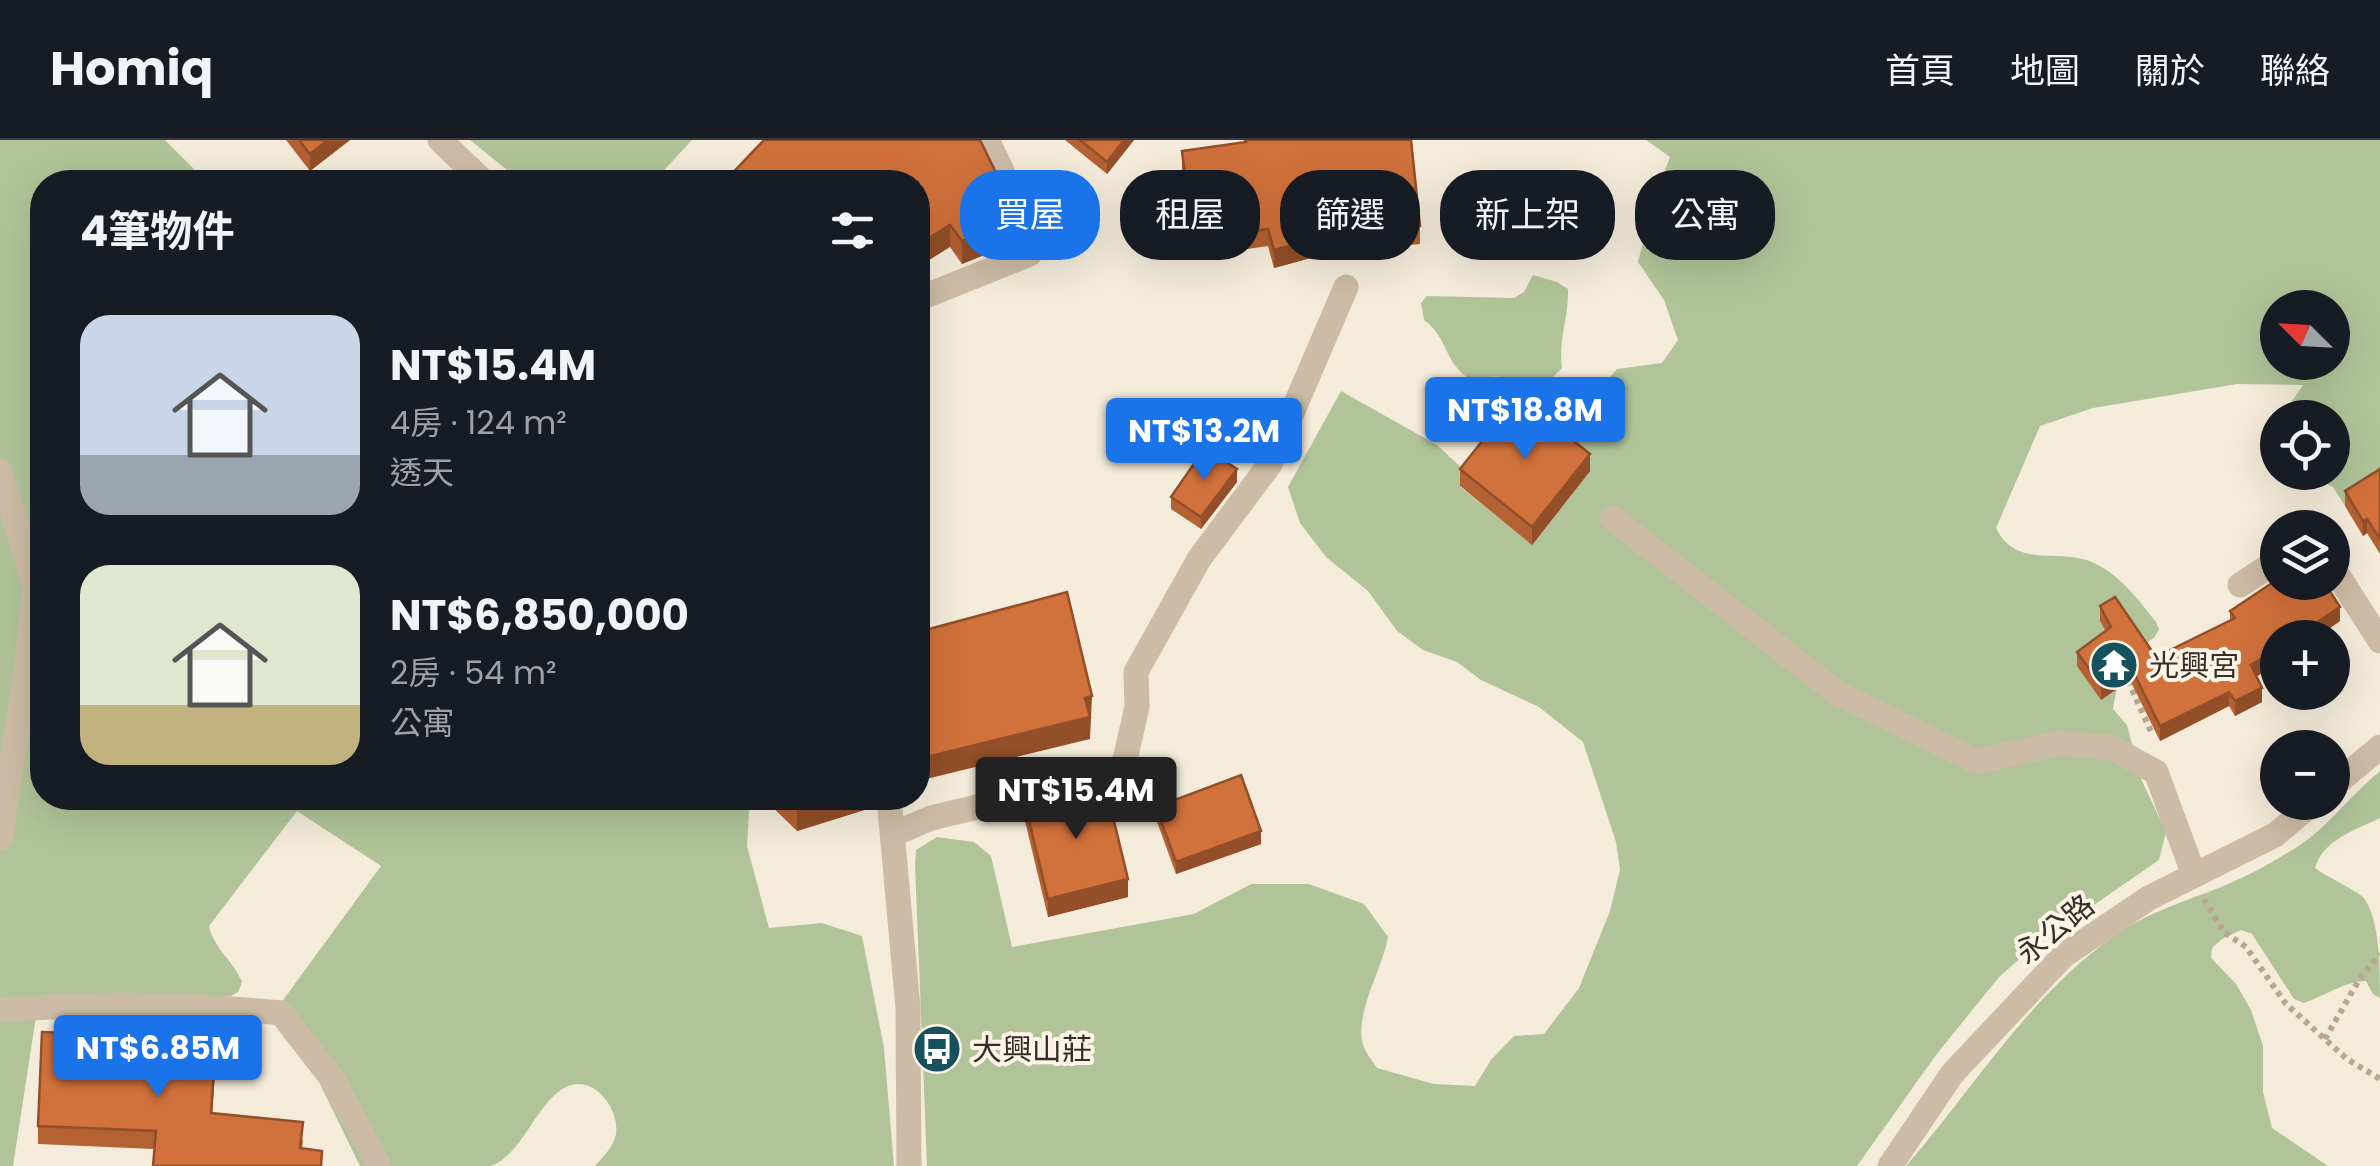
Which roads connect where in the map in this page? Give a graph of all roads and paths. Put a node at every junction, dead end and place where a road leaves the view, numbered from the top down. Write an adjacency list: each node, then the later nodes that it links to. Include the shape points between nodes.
1 (440, 140): 3 (lane)
2 (990, 146): 5 (lane, via 1016,200 1030,254)
3 (471, 170)
4 (1346, 287): 20 (lane, via 1270,464 1199,559 1136,672 1137,707 1124,764)
5 (930, 294)
6 (0, 471): 8 (lane)
7 (1612, 518): 16 (lane, via 1837,693 1978,762 2058,743 2112,748)
8 (30, 570)
9 (2260, 572): 10 (lane)
10 (2240, 585)
11 (2350, 594): 13 (lane)
12 (30, 633): 21 (lane)
13 (2380, 641)
14 (2128, 681): 16 (path, via 2162,757)
15 (2380, 748): 17 (lane)
16 (2156, 772): 22 (lane)
17 (2350, 772)
18 (890, 810): 20 (lane)
19 (2293, 820): 22 (lane, 永公路)
20 (894, 834): 28 (lane, via 908,1008)
21 (0, 838)
22 (2198, 886): 25 (path, via 2224,932 2246,947 2286,1004); 29 (lane, 永公路, via 2149,898 2064,956 1952,1074)
23 (2380, 954): 25 (path)
24 (0, 1010): 27 (lane, via 204,1005 281,1013 333,1080)
25 (2325, 1039): 26 (path)
26 (2380, 1079)
27 (378, 1166)
28 (909, 1166)
29 (1890, 1166)

